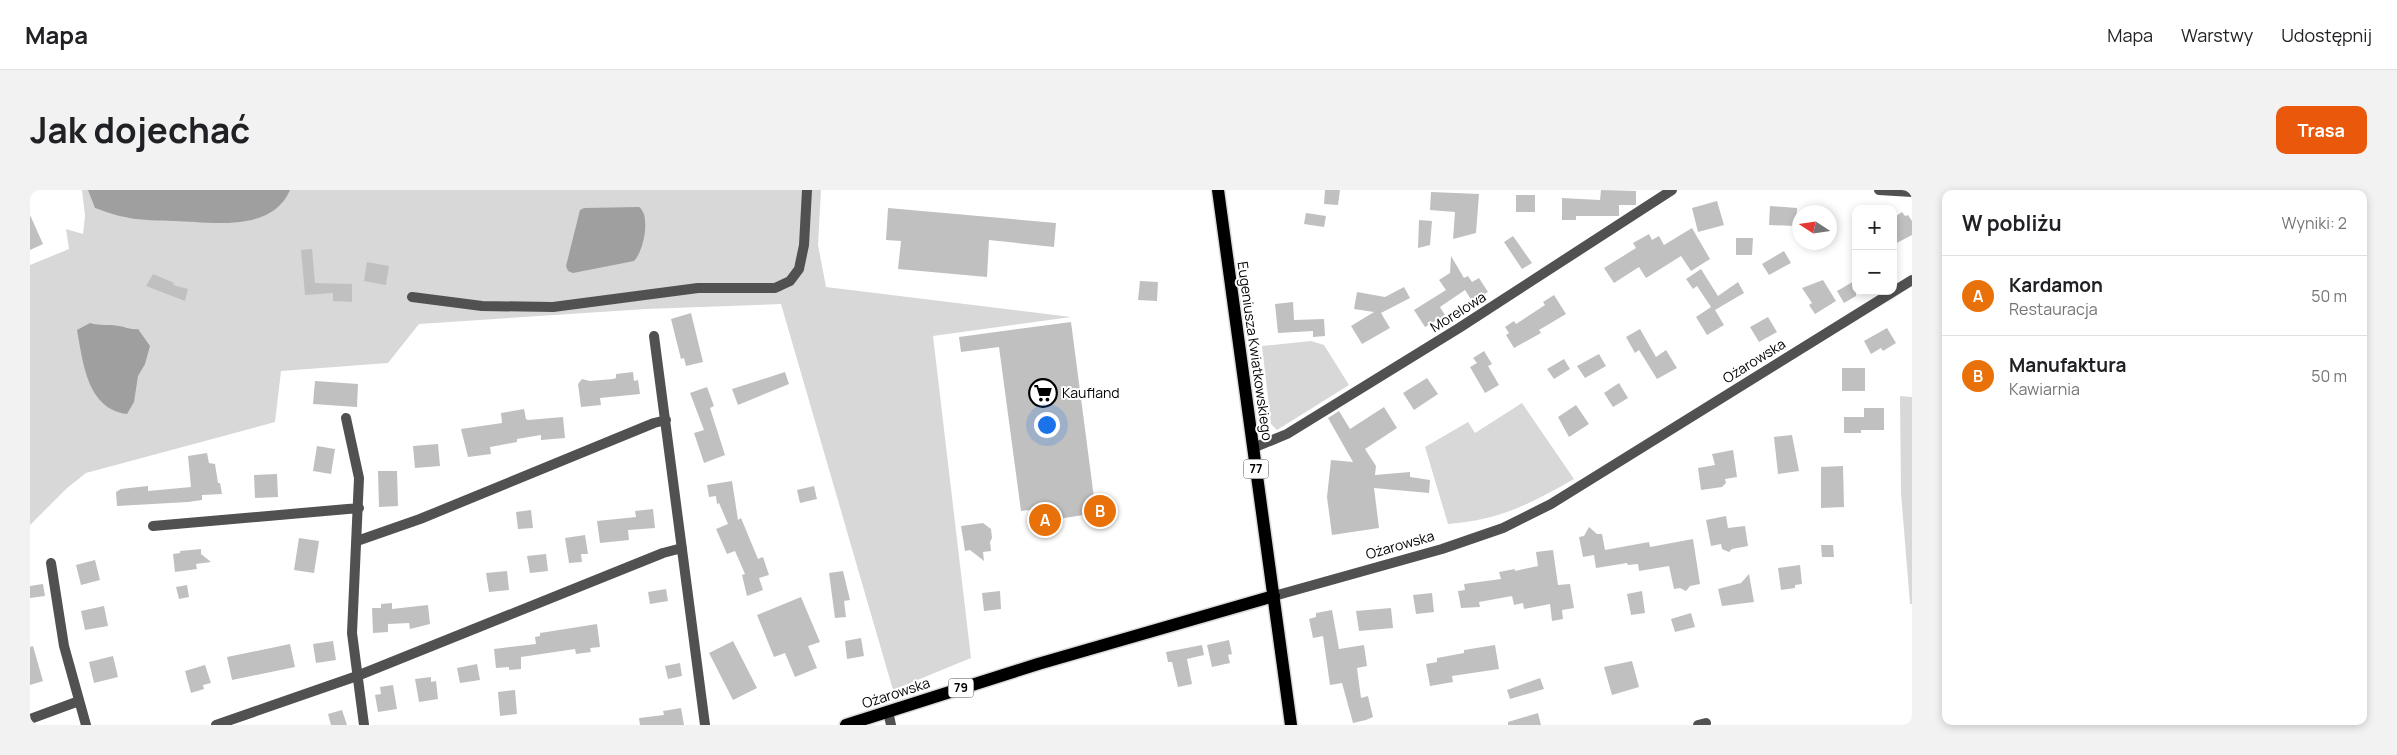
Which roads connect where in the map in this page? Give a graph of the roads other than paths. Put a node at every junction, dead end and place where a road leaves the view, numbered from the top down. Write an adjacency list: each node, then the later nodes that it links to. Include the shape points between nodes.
1 (807, 190): 7 (street, via 804,245 799,269 790,282 774,288 698,288 553,307 482,306)
2 (1218, 190): 11 (main road, Eugeniusza Kwiatkowskiego / 77)
3 (1672, 190): 11 (street, Morelowa, via 1460,328 1287,434)
4 (1879, 190): 5 (street)
5 (1912, 192)
6 (1912, 280): 17 (street, Ożarowska, via 1551,504 1503,528 1442,549)
7 (412, 297)
8 (654, 336): 10 (street)
9 (346, 418): 12 (street, via 359,478)
10 (666, 420): 14 (street, via 420,520); 15 (street)
11 (1254, 448): 17 (main road, Eugeniusza Kwiatkowskiego / 77)
12 (359, 508): 13 (street); 14 (street)
13 (153, 526)
14 (358, 541): 18 (street, via 352,590)
15 (682, 548): 18 (street); 25 (street)
16 (51, 564): 19 (street, via 64,646)
17 (1274, 596): 20 (main road, Ożarowska / 79); 28 (main road, Eugeniusza Kwiatkowskiego / 77)
18 (357, 676): 23 (street); 24 (street)
19 (79, 701): 21 (street); 22 (street)
20 (888, 711): 26 (main road, Ożarowska / 79); 27 (street)
21 (30, 719)
22 (86, 725)
23 (216, 725)
24 (364, 725)
25 (706, 725)
26 (846, 725)
27 (891, 725)
28 (1291, 725)

